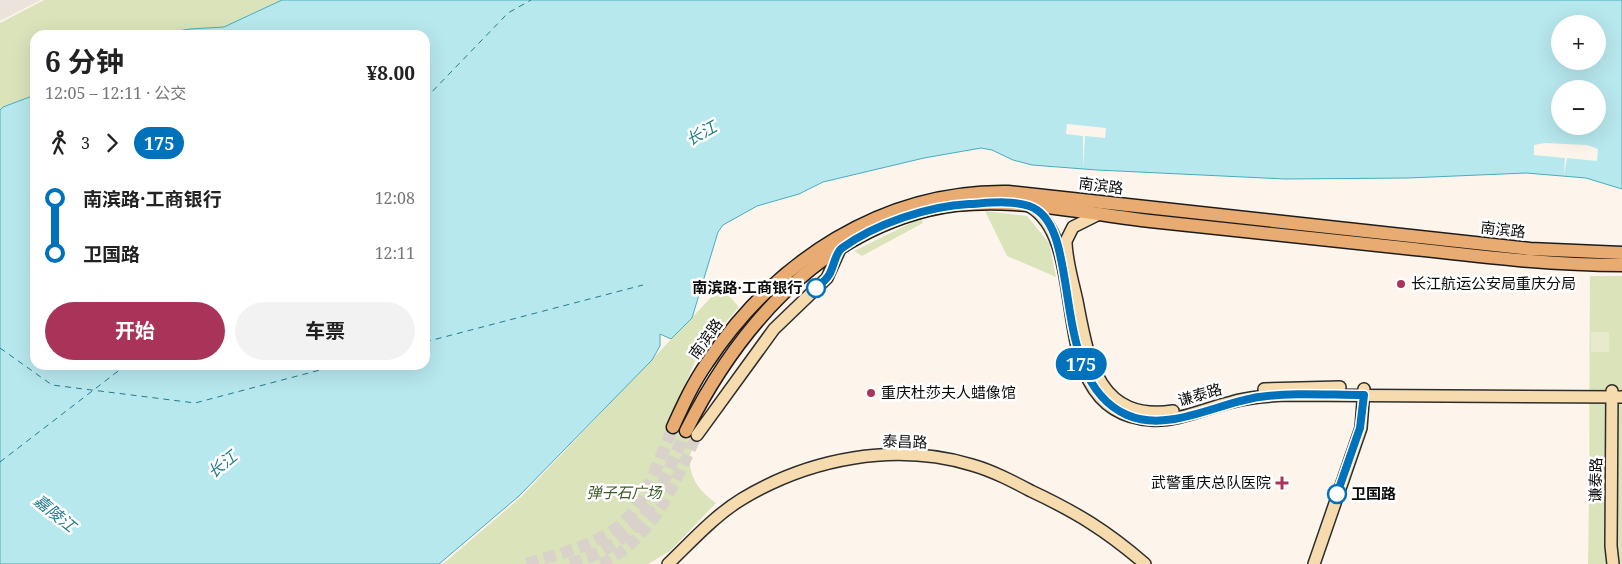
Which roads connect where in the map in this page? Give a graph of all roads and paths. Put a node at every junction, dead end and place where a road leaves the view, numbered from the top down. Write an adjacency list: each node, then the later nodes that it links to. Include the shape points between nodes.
1 (1029, 206): 2 (main road, 南滨路); 7 (main road, 南滨路, via 988,203 926,210 888,224); 10 (main road, 谦泰路, via 1044,216 1054,234 1086,376 1102,398 1115,409 1138,419 1157,421 1260,396)
2 (1097, 215): 5 (main road, 南滨路); 10 (main road, 谦泰路, via 1073,227 1066,245 1089,360 1100,383 1120,402 1139,410 1167,412 1260,389)
3 (1229, 217): 4 (main road, 南滨路); 5 (main road, via 1235,222); 12 (main road, 南滨路, via 988,191 943,197 886,214 806,256 762,295 707,363)
4 (1330, 228): 6 (main road, via 1312,230 1263,226 1262,231); 8 (main road, 南滨路, via 1530,249)
5 (1235, 231): 6 (main road, 南滨路)
6 (1269, 234): 9 (main road, 南滨路, via 1530,262)
7 (840, 249): 13 (main road, 南滨路, via 827,278 774,329); 13 (main road, 南滨路, via 800,279 760,316 723,364)
8 (1622, 253)
9 (1622, 265)
10 (1364, 391): 11 (main road, 谦泰路); 16 (main road, via 1360,428)
11 (1617, 394): 17 (main road, 谦泰路, via 1610,546)
12 (673, 427)
13 (692, 433)
14 (668, 564): 15 (main road, 泰昌路, via 721,514 740,500 785,477 832,462 897,456 955,461 990,471 1082,516 1119,541)
15 (1145, 564)
16 (1314, 564)
17 (1613, 564)

